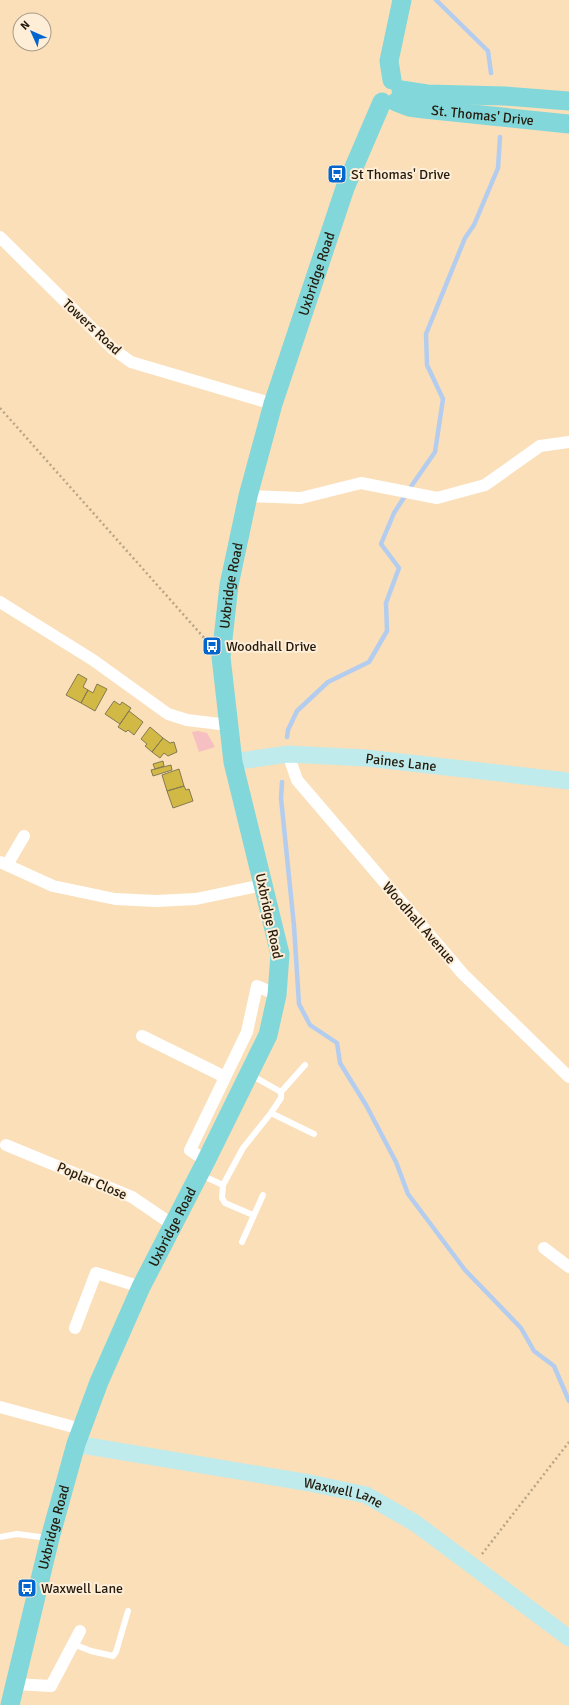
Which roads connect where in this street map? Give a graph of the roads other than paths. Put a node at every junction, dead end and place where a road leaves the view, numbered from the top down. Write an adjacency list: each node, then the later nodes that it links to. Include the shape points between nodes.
1 (402, 0): 2 (main road, via 389,61)
2 (393, 93): 3 (main road, St. Thomas' Drive); 5 (main road, St. Thomas' Drive, via 409,106); 8 (main road, Uxbridge Road, via 345,188)
3 (487, 95): 4 (main road, St. Thomas' Drive); 5 (street)
4 (569, 101)
5 (485, 116): 6 (main road, St. Thomas' Drive)
6 (569, 124)
7 (0, 237): 8 (street, Towers Road, via 113,349 131,362)
8 (273, 404): 10 (main road, Uxbridge Road)
9 (569, 442): 10 (street, via 540,446 485,485 436,498 361,483 301,498)
10 (248, 496): 12 (main road, Uxbridge Road, via 229,585 221,657)
11 (0, 602): 12 (street, via 93,660 168,714 186,720)
12 (228, 726): 14 (main road, Uxbridge Road)
13 (288, 754): 14 (street, Paines Lane); 15 (street, Paines Lane, via 366,758); 24 (street, Woodhall Avenue, via 297,780 463,974)
14 (233, 762): 18 (main road, Uxbridge Road)
15 (569, 781)
16 (24, 836): 17 (street)
17 (4, 864): 18 (street, via 53,886 115,899 196,899)
18 (263, 885): 19 (main road, Uxbridge Road, via 280,954)
19 (277, 995): 22 (main road, Uxbridge Road, via 268,1035); 23 (street, via 257,986 247,1032)
20 (142, 1036): 23 (street)
21 (305, 1065): 25 (lane)
22 (250, 1074): 25 (lane); 29 (main road, Uxbridge Road)
23 (225, 1077): 29 (street, via 190,1150)
24 (569, 1077)
25 (281, 1092): 26 (lane, via 281,1098)
26 (271, 1113): 27 (lane); 30 (lane, via 242,1148)
27 (314, 1134)
28 (6, 1145): 33 (street, Poplar Close, via 132,1197)
29 (203, 1167): 30 (lane); 33 (main road, Uxbridge Road)
30 (223, 1185): 32 (lane, via 222,1198 225,1203)
31 (262, 1195): 32 (lane)
32 (253, 1215): 34 (lane)
33 (173, 1225): 37 (main road, Uxbridge Road)
34 (242, 1242)
35 (544, 1248): 36 (street)
36 (569, 1267)
37 (141, 1287): 38 (street, via 96,1273); 40 (main road, Uxbridge Road, via 99,1382)
38 (75, 1328)
39 (0, 1407): 40 (street)
40 (79, 1436): 42 (main road, Uxbridge Road); 45 (street, Waxwell Lane, via 366,1495 415,1523)
41 (0, 1537): 42 (lane, via 17,1534)
42 (50, 1538): 47 (main road, Uxbridge Road)
43 (128, 1611): 46 (lane, via 113,1656)
44 (80, 1630): 46 (street)
45 (569, 1638)
46 (73, 1644): 47 (street, via 51,1686)
47 (14, 1684): 48 (main road, Uxbridge Road)
48 (10, 1705)

